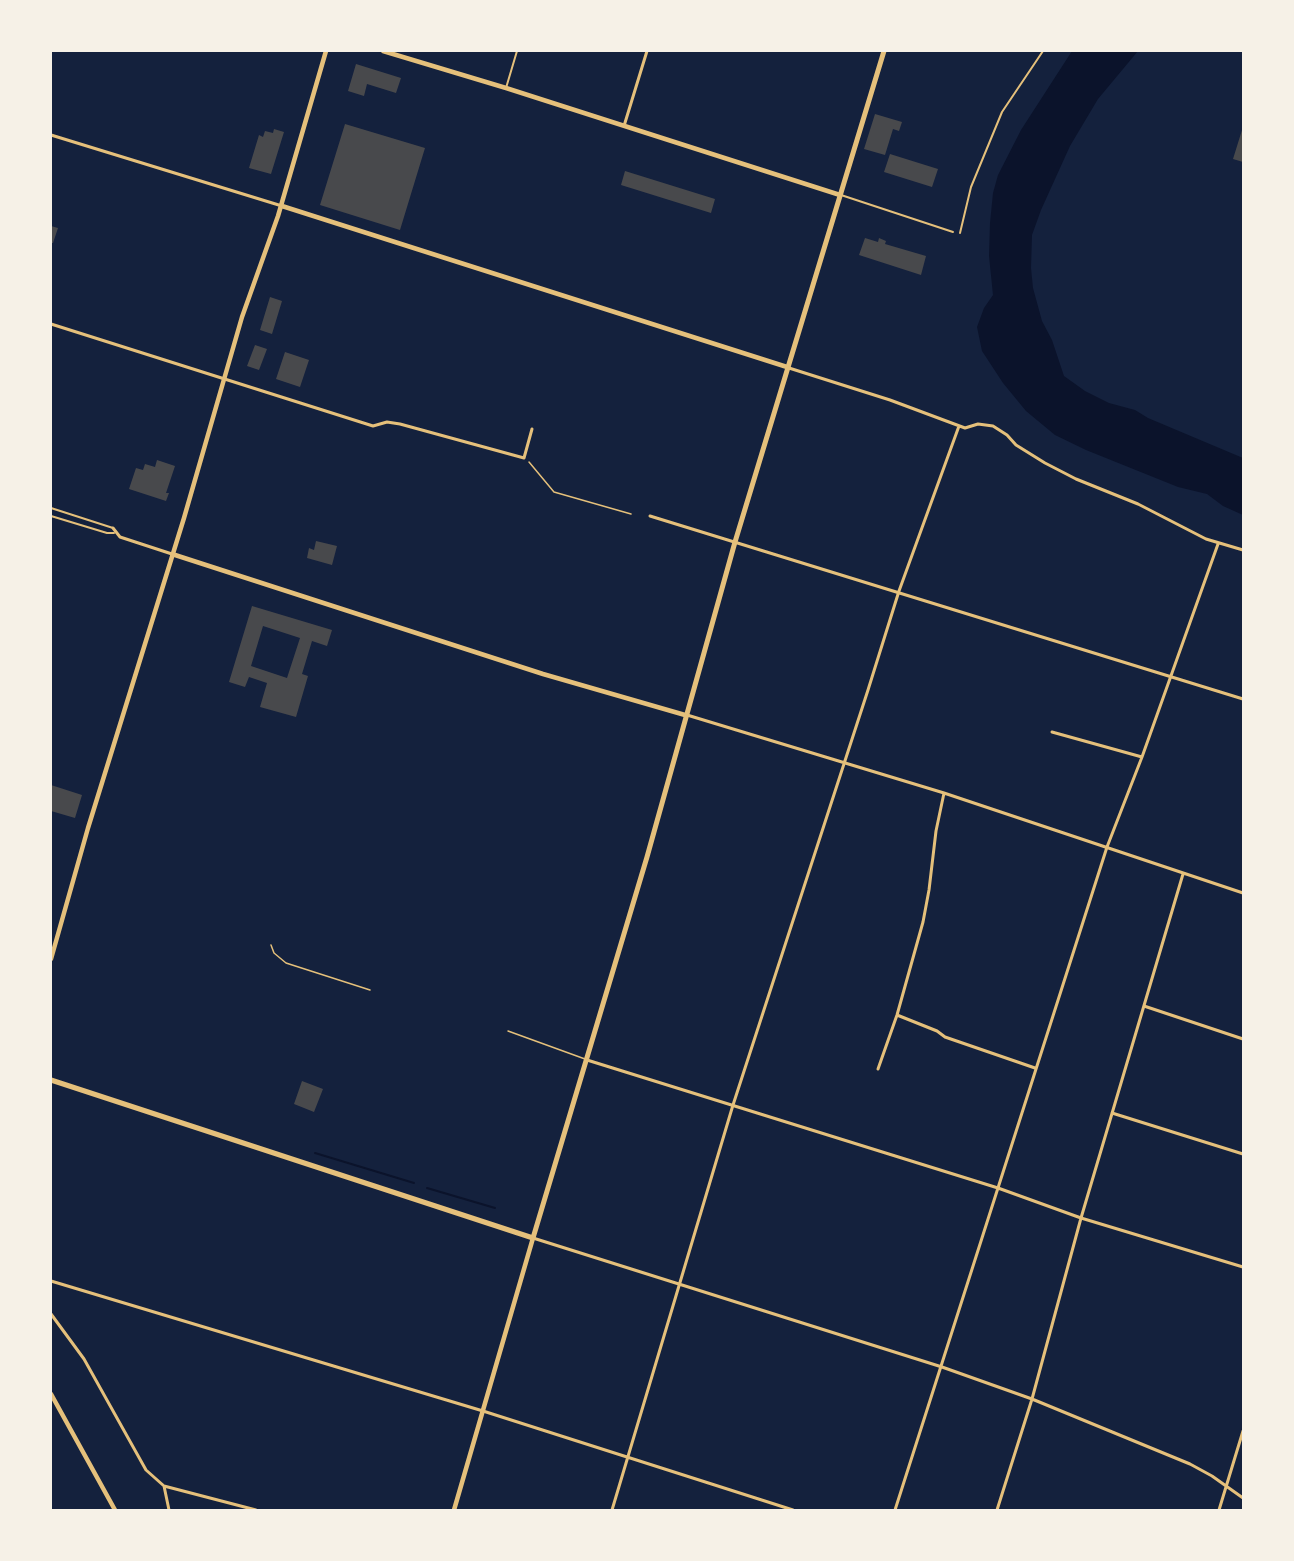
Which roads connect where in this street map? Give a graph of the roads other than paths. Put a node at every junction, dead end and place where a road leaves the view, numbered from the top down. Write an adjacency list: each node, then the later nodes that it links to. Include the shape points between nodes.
1 (326, 51): 11 (street)
2 (383, 51): 7 (street)
3 (517, 51): 7 (street)
4 (647, 51): 8 (street)
5 (884, 51): 10 (main road)
6 (1043, 51): 13 (street, via 1002,112 971,187)
7 (506, 88): 8 (street)
8 (624, 126): 10 (street)
9 (51, 135): 11 (street)
10 (840, 195): 12 (street); 15 (main road)
11 (282, 206): 15 (street); 16 (street)
12 (953, 232)
13 (960, 233)
14 (51, 324): 16 (street)
15 (787, 368): 17 (street); 23 (main road)
16 (224, 379): 18 (street, via 373,426 400,424 524,458); 26 (street)
17 (959, 426): 24 (street, via 993,426 1045,463); 27 (street)
18 (532, 429)
19 (51, 508): 22 (street)
20 (51, 516): 22 (street, via 107,533)
21 (650, 516): 23 (street)
22 (114, 530): 26 (street, via 120,537)
23 (735, 542): 27 (street); 30 (main road)
24 (1218, 544): 25 (street); 28 (street)
25 (1243, 550)
26 (172, 554): 30 (street, via 543,674); 39 (street)
27 (899, 591): 28 (street); 33 (street)
28 (1171, 675): 29 (street); 32 (street)
29 (1243, 699)
30 (685, 715): 33 (street); 45 (main road)
31 (1052, 732): 32 (street)
32 (1143, 757): 35 (street)
33 (843, 763): 34 (street); 49 (street)
34 (944, 793): 35 (street); 42 (street, via 923,922)
35 (1107, 847): 36 (street); 46 (street)
36 (1182, 874): 37 (street); 41 (street)
37 (1243, 893)
38 (271, 945): 40 (lane, via 286,963)
39 (51, 959)
40 (370, 990)
41 (1144, 1006): 44 (street); 50 (street)
42 (897, 1016): 46 (street); 47 (street)
43 (508, 1031): 45 (lane)
44 (1243, 1039)
45 (586, 1059): 49 (street); 54 (main road)
46 (1035, 1068): 52 (street)
47 (878, 1069)
48 (51, 1080): 54 (main road)
49 (733, 1105): 52 (street); 57 (street)
50 (1112, 1113): 51 (street); 53 (street)
51 (1243, 1154)
52 (998, 1188): 53 (street); 59 (street)
53 (1081, 1218): 55 (street); 61 (street)
54 (533, 1238): 57 (street); 62 (street)
55 (1243, 1267)
56 (51, 1281): 62 (street)
57 (679, 1284): 59 (street); 64 (street)
58 (51, 1314): 66 (street, via 84,1359 146,1470)
59 (942, 1367): 61 (street); 74 (street)
60 (51, 1394): 68 (street)
61 (1032, 1399): 65 (street, via 1190,1464); 75 (street)
62 (483, 1411): 64 (street); 71 (street)
63 (1243, 1431): 65 (street)
64 (627, 1457): 72 (street); 73 (street)
65 (1226, 1485): 67 (street); 76 (street)
66 (164, 1486): 69 (street); 70 (street)
67 (1243, 1498)
68 (115, 1510)
69 (169, 1510)
70 (256, 1510)
71 (454, 1510)
72 (612, 1510)
73 (793, 1510)
74 (895, 1510)
75 (998, 1510)
76 (1219, 1510)

